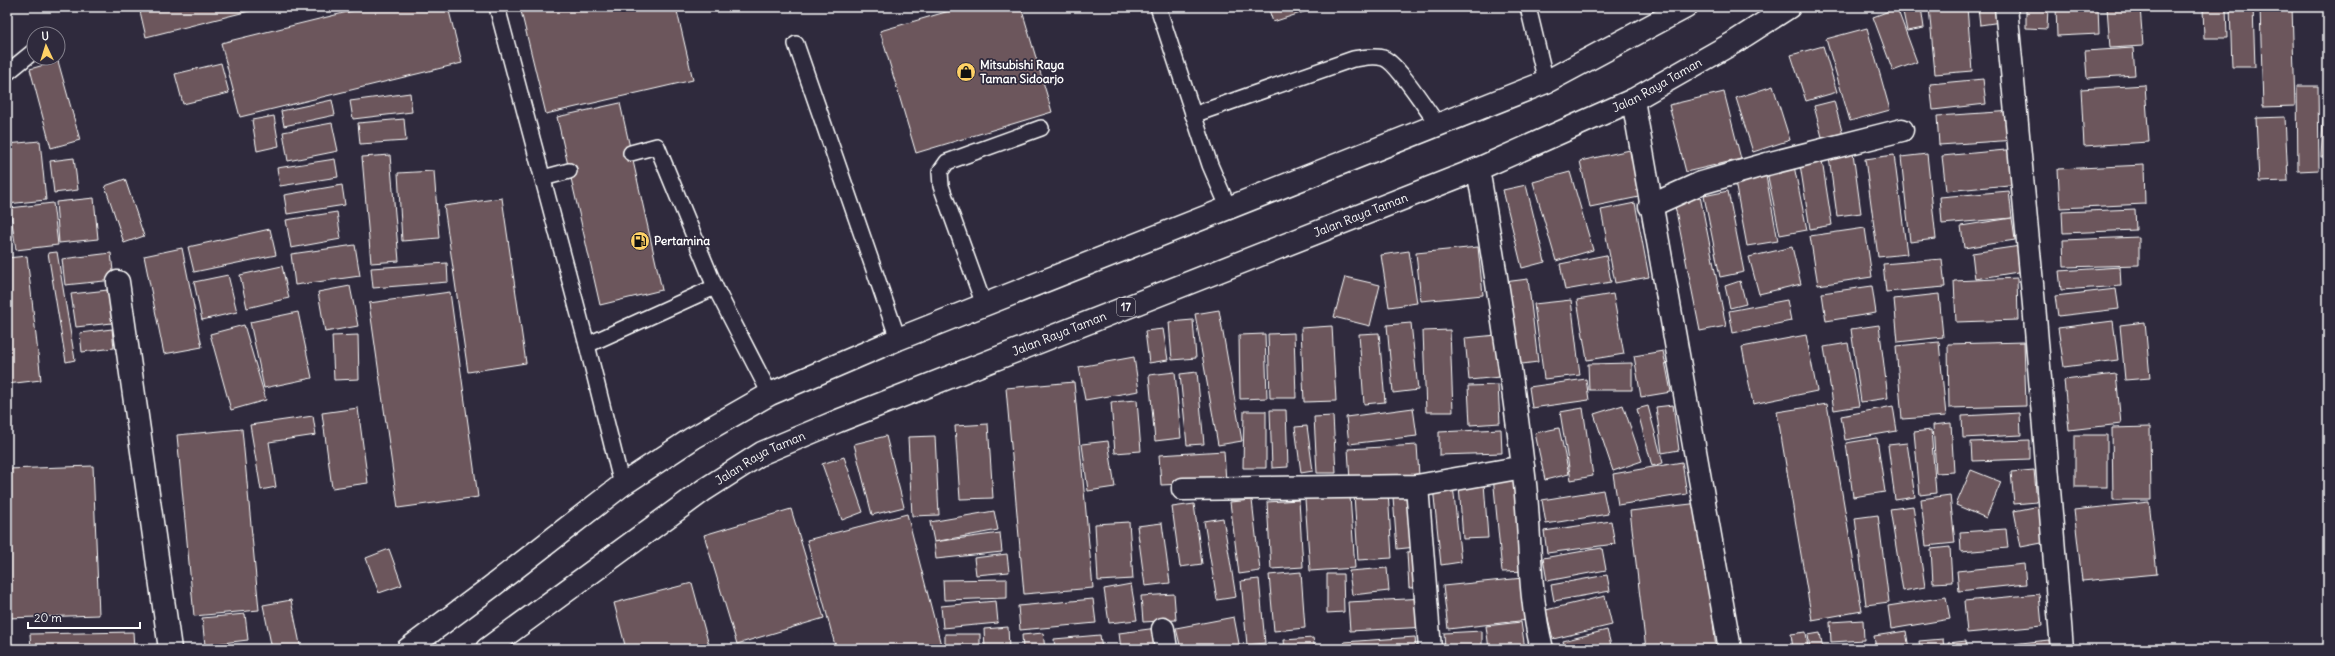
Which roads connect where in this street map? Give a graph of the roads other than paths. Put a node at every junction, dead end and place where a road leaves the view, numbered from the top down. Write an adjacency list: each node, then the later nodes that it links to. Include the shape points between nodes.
1 (497, 7): 19 (lane)
2 (1158, 7): 12 (lane)
3 (1528, 7): 10 (lane)
4 (1686, 7): 10 (main road)
5 (1789, 7): 11 (main road, Jalan Raya Taman / 17, via 1733,43)
6 (2006, 7): 38 (main road)
7 (796, 44): 25 (lane)
8 (26, 58): 9 (lane)
9 (7, 73)
10 (1546, 82): 13 (main road)
11 (1633, 100): 17 (main road, Jalan Raya Taman / 17); 20 (main road)
12 (1193, 115): 13 (lane, via 1352,59 1369,56 1385,58 1409,83); 21 (lane, via 1210,165)
13 (1438, 125): 21 (main road)
14 (1041, 128): 24 (lane, via 947,162 940,172 941,186)
15 (1902, 130): 20 (main road, via 1701,183)
16 (631, 153): 23 (lane, via 657,146)
17 (1478, 169): 28 (main road); 34 (main road, Jalan Raya Taman / 17, via 890,400 762,453 704,490)
18 (569, 171): 19 (lane)
19 (543, 178): 26 (lane)
20 (1650, 206): 37 (main road)
21 (1229, 209): 24 (main road)
22 (118, 282): 32 (main road)
23 (715, 287): 26 (lane); 27 (lane)
24 (984, 305): 25 (main road)
25 (898, 339): 27 (main road)
26 (587, 345): 29 (lane)
27 (770, 394): 29 (main road, via 693,438)
28 (1523, 467): 30 (main road); 36 (main road, via 1534,617)
29 (622, 485): 33 (main road)
30 (1417, 486): 31 (main road); 35 (main road)
31 (1183, 489)
32 (170, 649)
33 (408, 649)
34 (487, 649)
35 (1430, 649)
36 (1542, 649)
37 (1730, 649)
38 (2062, 649)

